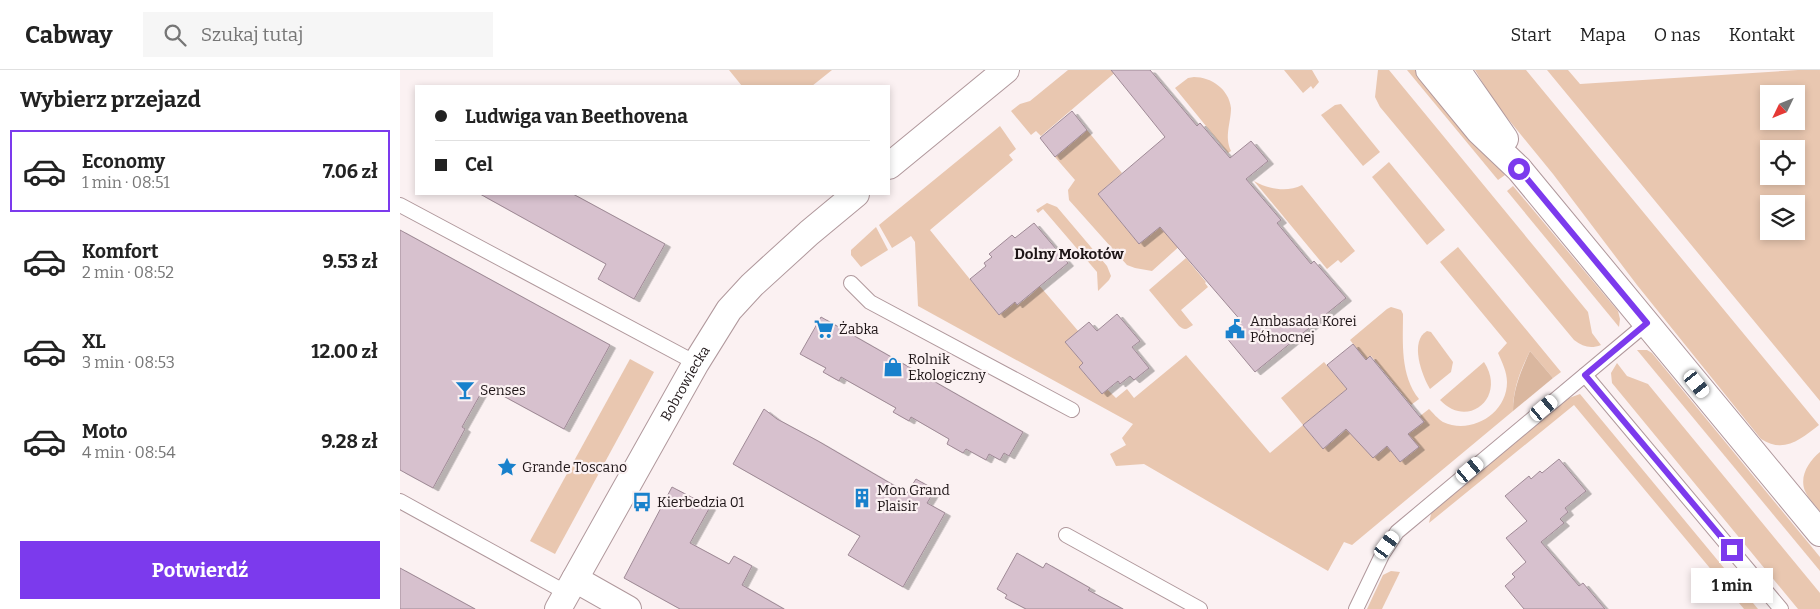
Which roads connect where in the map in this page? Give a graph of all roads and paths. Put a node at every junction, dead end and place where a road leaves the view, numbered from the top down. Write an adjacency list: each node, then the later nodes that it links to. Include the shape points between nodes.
1 (1006, 70): 4 (street)
2 (1429, 70): 5 (street, via 1479,131)
3 (1457, 70): 5 (street, via 1506,140)
4 (890, 165)
5 (1519, 169): 9 (street)
6 (855, 195): 10 (street, Bobrowiecka, via 738,298)
7 (400, 205): 10 (lane)
8 (851, 283): 12 (lane, via 870,302)
9 (1647, 323): 11 (lane); 14 (street)
10 (696, 363): 16 (street, Bobrowiecka)
11 (1585, 375): 19 (lane, via 1396,532); 20 (lane)
12 (1072, 410)
13 (400, 502): 16 (lane)
14 (1820, 533)
15 (1066, 535): 18 (lane)
16 (567, 594): 17 (street)
17 (628, 609)
18 (1200, 609)
19 (1356, 609)
20 (1781, 609)

